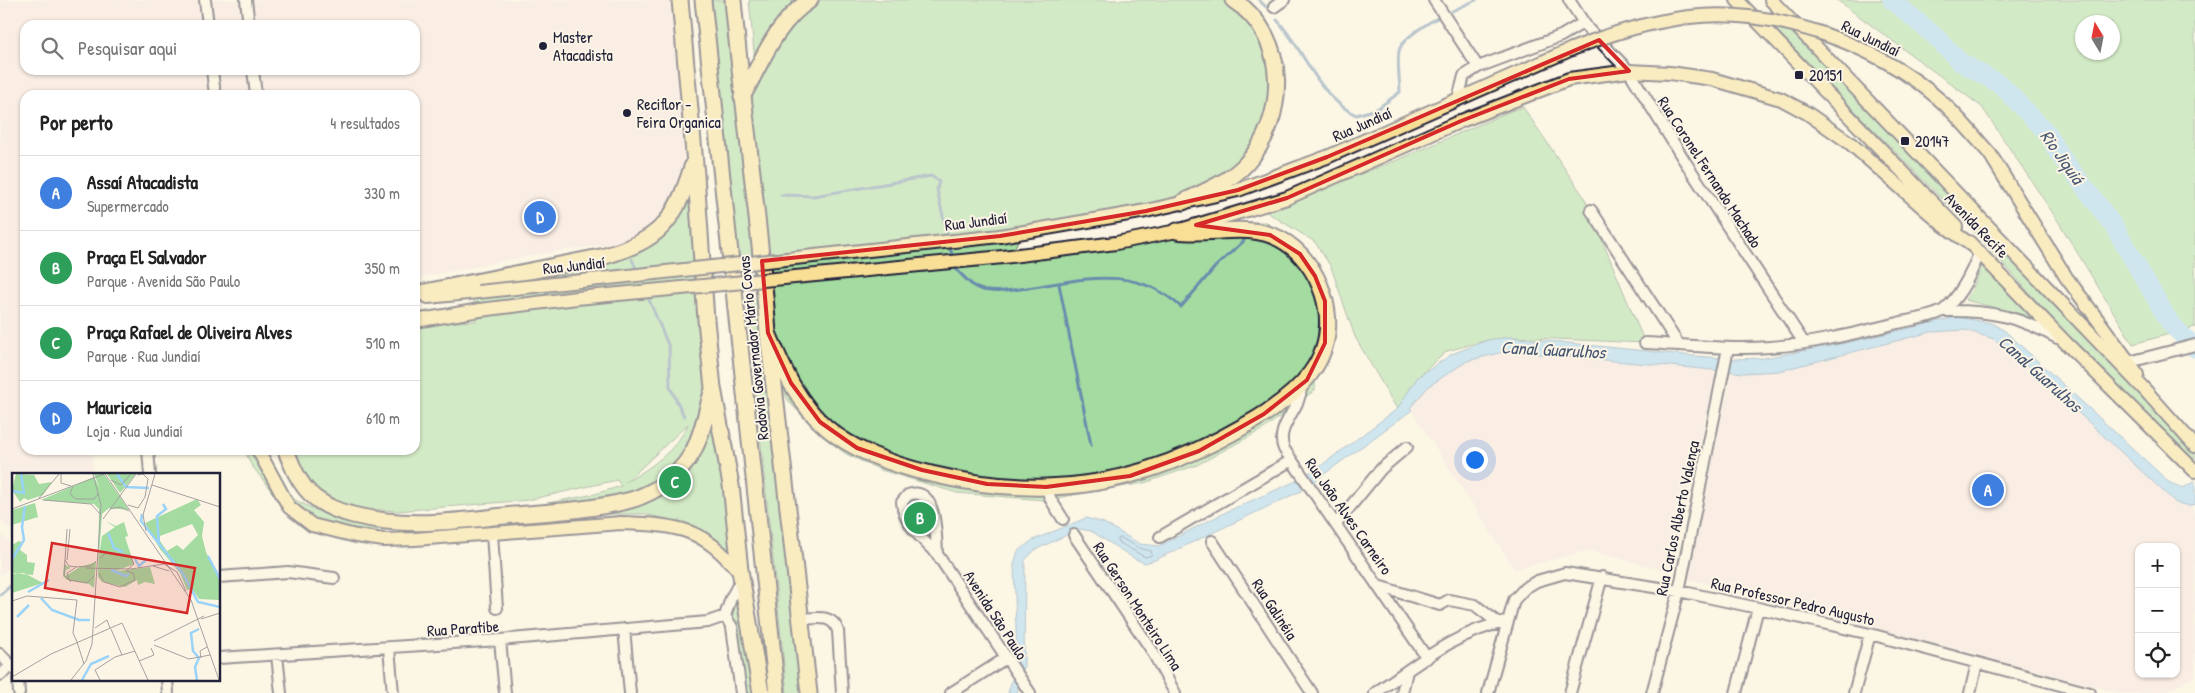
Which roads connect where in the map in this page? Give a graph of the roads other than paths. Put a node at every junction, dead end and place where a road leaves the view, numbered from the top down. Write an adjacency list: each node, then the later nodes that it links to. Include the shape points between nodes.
1 (206, 0): 14 (street)
2 (246, 0): 15 (street)
3 (680, 0): 25 (highway)
4 (702, 0): 96 (highway, Rodovia Governador Mário Covas)
5 (733, 0): 23 (highway, Rodovia Governador Mário Covas)
6 (810, 0): 23 (highway, via 798,8 776,34)
7 (1233, 0): 26 (highway, via 1256,21 1272,50 1278,94 1275,111 1266,137 1245,166)
8 (1284, 0): 13 (street)
9 (1434, 0): 17 (street)
10 (1569, 0): 16 (street, Rua Coronel Fernando Machado)
11 (1737, 0): 29 (main road, Avenida Recife)
12 (1771, 0): 44 (main road, Avenida Recife)
13 (1274, 7)
14 (208, 20)
15 (248, 20)
16 (1584, 23): 17 (street, via 1561,36); 18 (street, Rua Coronel Fernando Machado)
17 (1478, 67): 24 (street, via 1464,76)
18 (1629, 71): 28 (main road, Rua Jundiaí, via 1569,79 1461,121 1287,198); 29 (main road, Rua Jundiaí, via 1712,78 1790,104 1850,143 1942,224); 36 (street, Rua Coronel Fernando Machado)
19 (213, 75): 21 (street)
20 (254, 75): 22 (street)
21 (214, 90)
22 (255, 90)
23 (742, 97): 34 (highway, Rodovia Governador Mário Covas)
24 (1458, 99): 26 (main road, Rua Jundiaí, via 1277,177 1238,190); 41 (main road, Rua Jundiaí, bridge, via 1572,49 1636,27 1690,17 1748,18 1816,32 1861,48 1910,76 1966,126 1990,154 2066,277)
25 (694, 158): 30 (highway, via 685,190 667,222 655,234 630,248 605,256); 43 (highway)
26 (1183, 202): 31 (main road, Rua Jundiaí, bridge, via 1000,236)
27 (1591, 210): 38 (street)
28 (1177, 231): 33 (main road, Rua Jundiaí, bridge, via 1116,243 1004,257 596,296); 42 (highway, via 1261,232 1280,239 1307,262 1320,284 1328,322 1322,353)
29 (1977, 249): 32 (street, via 1967,282); 37 (main road, Avenida Recife)
30 (420, 293)
31 (420, 298)
32 (1944, 311): 36 (street); 37 (street, via 1998,314 2030,324)
33 (420, 320)
34 (768, 333): 53 (highway, via 801,400 826,428 851,444 886,460 940,475 986,484); 70 (highway, Rodovia Governador Mário Covas)
35 (1645, 343): 38 (street)
36 (1804, 343): 40 (street)
37 (2066, 343): 51 (main road, Avenida Recife)
38 (1679, 345): 40 (street)
39 (2195, 345): 41 (street)
40 (1727, 352): 66 (street, Rua Carlos Alberto Valença)
41 (2129, 362): 44 (main road, Rua Jundiaí)
42 (1301, 386): 50 (street, Rua João Alves Carneiro, via 1302,395 1280,438); 53 (highway, via 1251,422 1181,459 1130,476)
43 (713, 388): 49 (highway, via 704,428 694,452 683,466 647,494 600,506 454,521 387,521 338,510 320,502 294,472); 61 (highway, via 731,485)
44 (2145, 390): 46 (main road, Avenida Recife)
45 (1407, 446): 55 (street, via 1382,469)
46 (2195, 446)
47 (148, 455): 52 (street)
48 (261, 455): 56 (main road, via 289,507 312,525 384,540)
49 (288, 455)
50 (1292, 460): 55 (street, Rua João Alves Carneiro); 58 (street)
51 (2195, 471)
52 (150, 473)
53 (1046, 488): 54 (street)
54 (1063, 519)
55 (1336, 524): 65 (street, Rua João Alves Carneiro)
56 (492, 534): 61 (main road, via 621,523 675,527 707,541 724,554); 67 (street)
57 (1074, 535): 101 (street, Rua Gerson Monteiro Lima, via 1151,649)
58 (1160, 537)
59 (1212, 542): 102 (street, Rua Galinéia)
60 (937, 554): 60 (street, Avenida São Paulo, via 931,505 924,496 908,495 902,502 905,516); 79 (street, Avenida São Paulo)
61 (741, 576): 69 (street); 95 (highway)
62 (220, 577): 64 (street, via 288,572)
63 (1602, 577): 66 (street, Rua Professor Pedro Augusto); 71 (street, Rua Professor Pedro Augusto, via 1565,573 1537,581 1514,600); 106 (street)
64 (334, 578)
65 (1378, 586): 71 (street, via 1440,605 1449,600 1475,604); 80 (street, Rua João Alves Carneiro)
66 (1679, 591): 68 (street, Rua Professor Pedro Augusto); 107 (street, Rua Carlos Alberto Valença)
67 (498, 608)
68 (1758, 608): 73 (street, Rua Professor Pedro Augusto); 108 (street)
69 (725, 616): 72 (street, Rua Paratibe, via 708,622); 94 (street, via 732,628)
70 (802, 619): 97 (highway, Rodovia Governador Mário Covas); 98 (street, via 830,619 836,624)
71 (1502, 622): 80 (street, via 1450,643); 105 (street, Rua Professor Pedro Augusto)
72 (624, 629): 74 (street, Rua Paratibe); 93 (street)
73 (1870, 634): 81 (street, Rua Professor Pedro Augusto); 109 (street)
74 (500, 640): 75 (street, Rua Paratibe); 92 (street)
75 (389, 648): 77 (street, Rua Paratibe); 91 (street)
76 (0, 654): 82 (street)
77 (277, 655): 78 (street, Rua Paratibe); 90 (street)
78 (220, 658)
79 (1006, 658): 99 (street); 100 (street, Avenida São Paulo)
80 (1427, 658): 84 (street)
81 (1977, 663): 110 (street); 111 (street, Rua Professor Pedro Augusto)
82 (12, 665)
83 (12, 667): 85 (street)
84 (1407, 671): 103 (street); 104 (street)
85 (0, 675)
86 (18, 680): 88 (street)
87 (167, 680): 89 (street)
88 (19, 693)
89 (168, 693)
90 (281, 693)
91 (393, 693)
92 (505, 693)
93 (630, 693)
94 (741, 693)
95 (761, 693)
96 (777, 693)
97 (810, 693)
98 (842, 693)
99 (951, 693)
100 (1030, 693)
101 (1175, 693)
102 (1312, 693)
103 (1375, 693)
104 (1402, 693)
105 (1488, 693)
106 (1570, 693)
107 (1652, 693)
108 (1736, 693)
109 (1854, 693)
110 (1970, 693)
111 (2087, 693)

